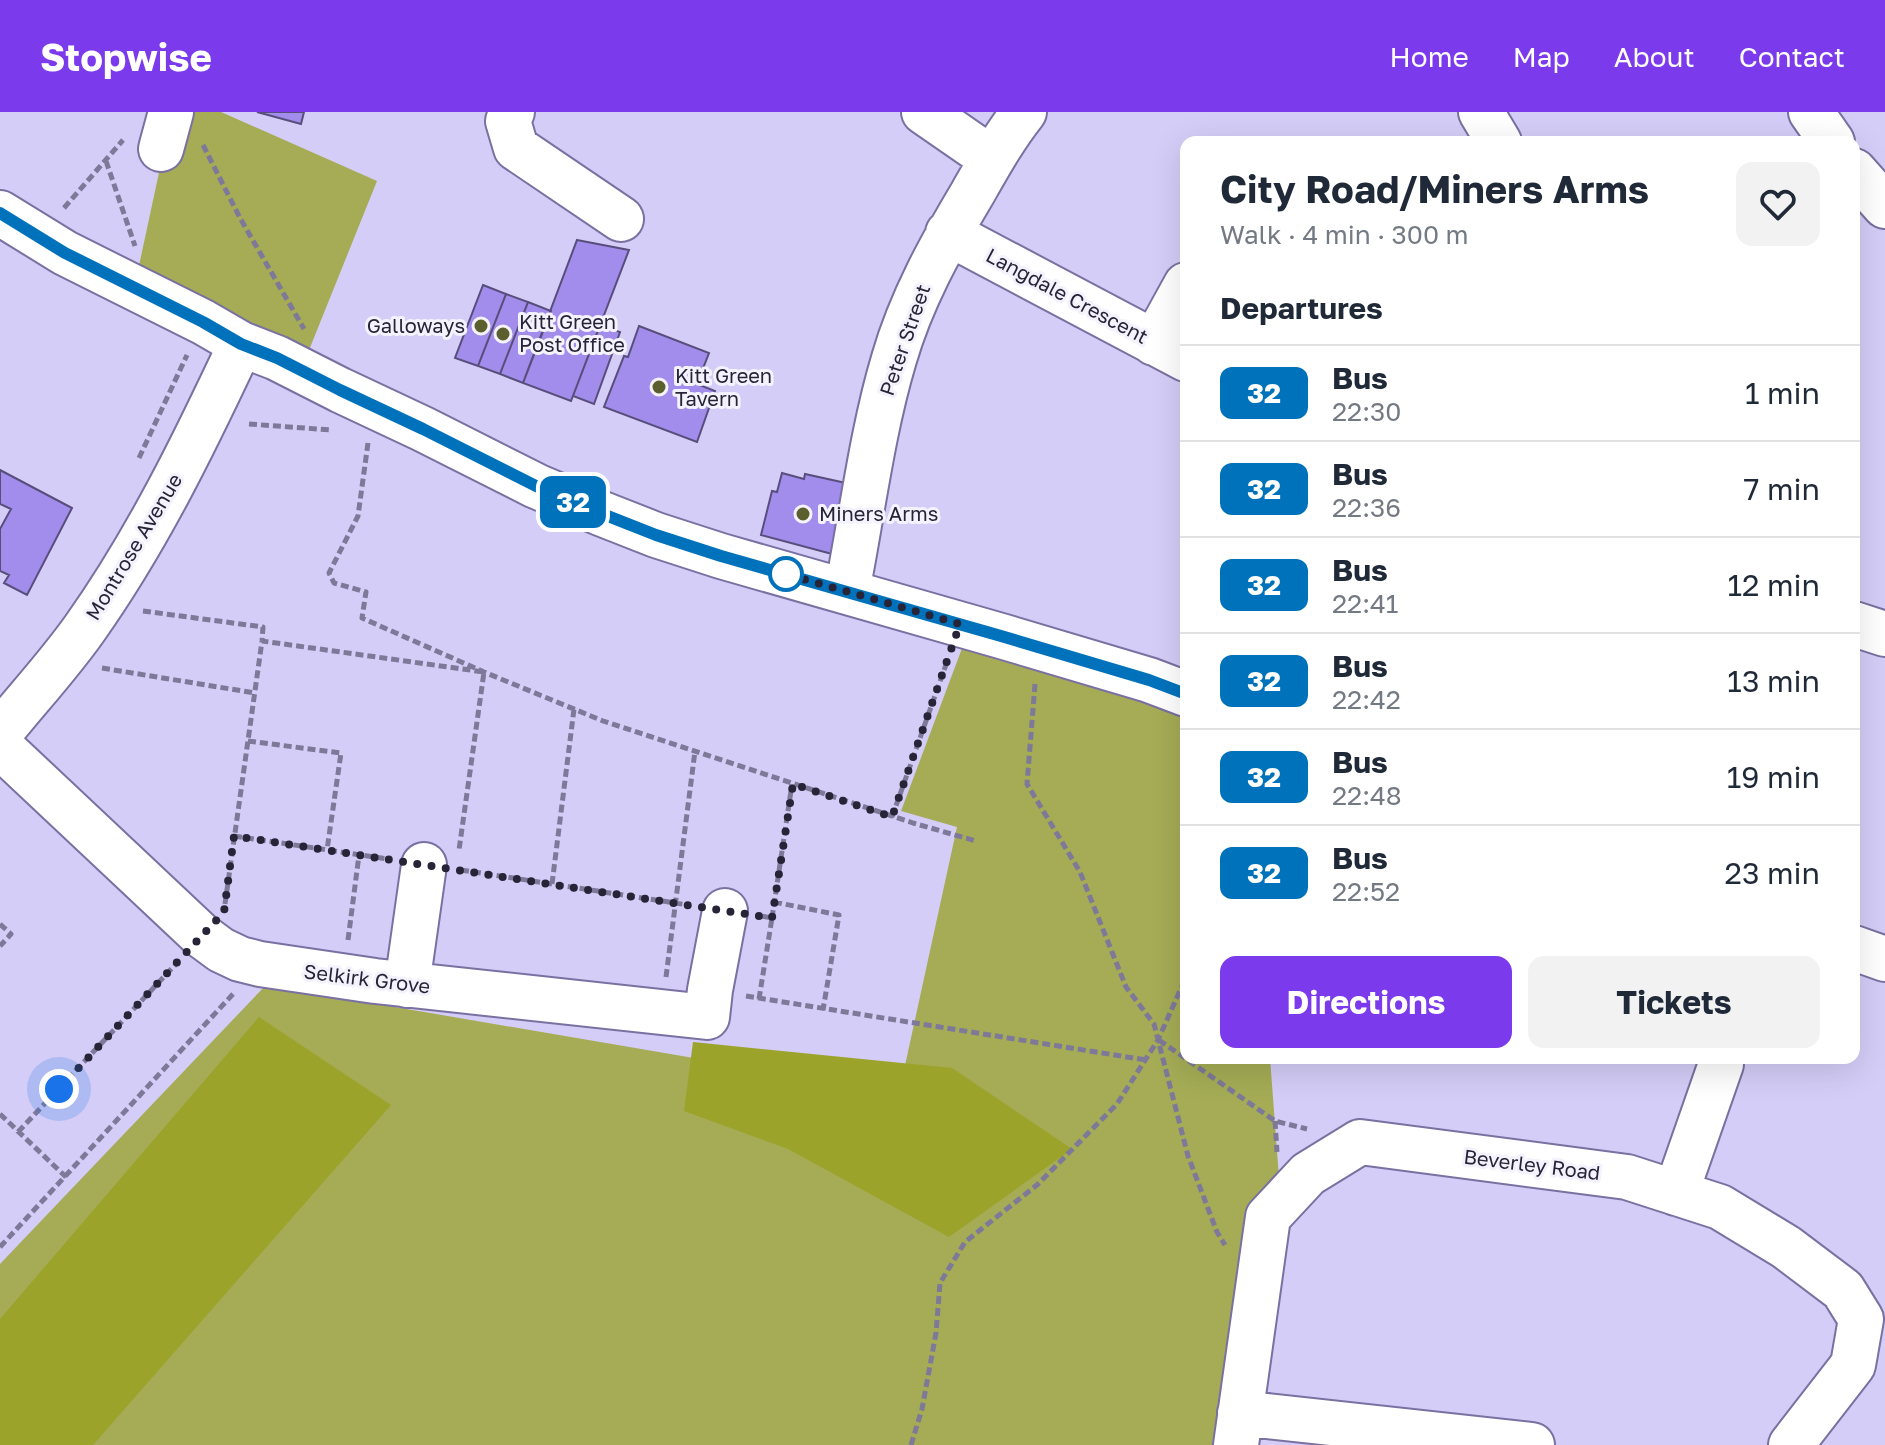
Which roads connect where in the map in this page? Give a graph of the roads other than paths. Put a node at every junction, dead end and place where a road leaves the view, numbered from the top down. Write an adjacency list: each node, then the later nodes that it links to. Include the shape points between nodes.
1 (512, 112): 12 (street, via 508,121 516,148)
2 (924, 112): 8 (street)
3 (1024, 112): 8 (street, Peter Street)
4 (1481, 112): 6 (street)
5 (1811, 112): 7 (street)
6 (1495, 136)
7 (1828, 136)
8 (992, 159): 13 (street, Peter Street)
9 (1860, 178): 10 (street)
10 (1885, 206)
11 (0, 213): 15 (street)
12 (621, 219)
13 (948, 233): 16 (street, Langdale Crescent); 17 (street, Peter Street, via 926,277 883,398)
14 (1180, 310): 16 (street)
15 (241, 344): 17 (street, via 609,517); 21 (street, Montrose Avenue, via 144,537 84,629)
16 (1170, 351)
17 (847, 591): 20 (street)
18 (1860, 626): 19 (street)
19 (1885, 634)
20 (1180, 692)
21 (0, 733)
22 (0, 746): 27 (street, Selkirk Grove, via 221,950 260,964)
23 (440, 867): 27 (street)
24 (725, 911): 27 (street, Selkirk Grove, via 707,1017)
25 (1860, 950): 26 (street)
26 (1885, 959)
27 (407, 985)
28 (1721, 1064): 29 (street)
29 (1676, 1193): 30 (street, Beverley Road, via 1627,1177 1360,1142 1308,1174 1268,1217); 32 (street, Beverley Road, via 1720,1207 1786,1247 1843,1290 1861,1319 1853,1365)
30 (1238, 1429): 31 (street)
31 (1532, 1445)
32 (1791, 1445)

